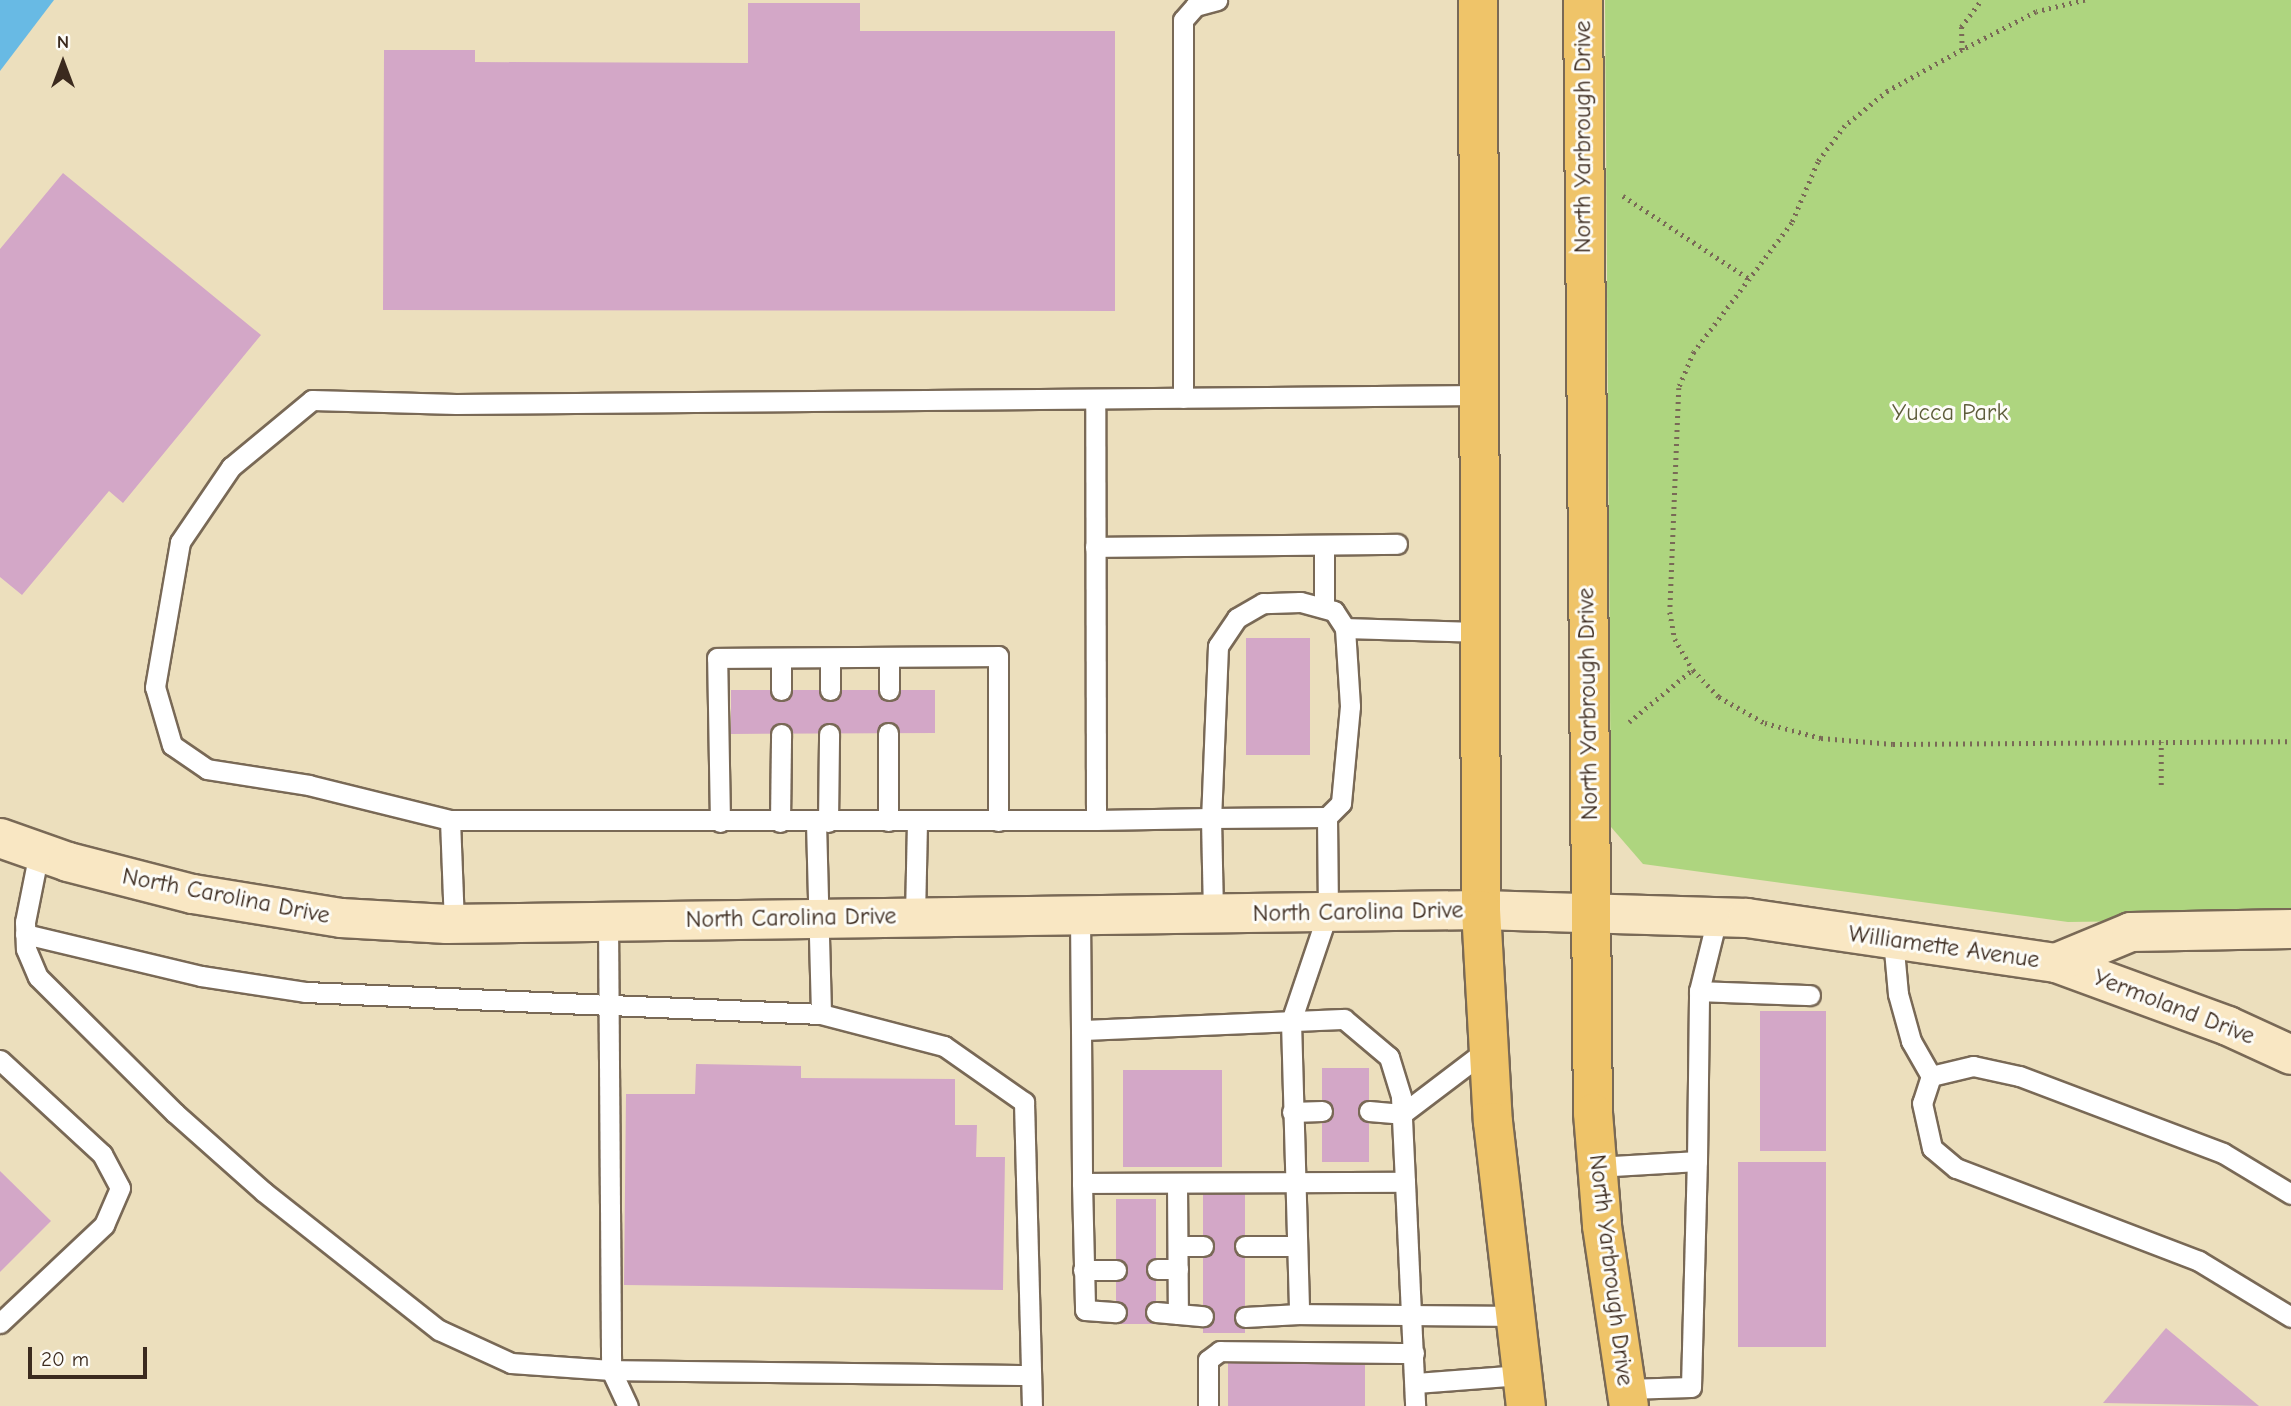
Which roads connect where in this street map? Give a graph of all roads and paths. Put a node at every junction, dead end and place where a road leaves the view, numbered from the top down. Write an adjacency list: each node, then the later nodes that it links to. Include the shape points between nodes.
1 (1217, 0): 10 (lane, via 1195,6 1183,20)
2 (1478, 0): 9 (main road)
3 (1583, 0): 7 (main road, North Yarbrough Drive)
4 (1981, 0): 6 (path, via 1961,27)
5 (2085, 0): 6 (path, via 2036,12)
6 (1962, 50): 8 (path, via 1888,91 1846,126 1818,162 1792,223)
7 (1584, 169): 8 (path); 30 (main road, North Yarbrough Drive)
8 (1751, 280): 21 (path, via 1695,352 1679,388 1670,612 1675,639)
9 (1480, 395): 10 (lane); 17 (main road)
10 (1184, 398): 11 (lane)
11 (1096, 399): 14 (lane); 34 (lane, via 456,404 312,400 231,467 180,541 155,687 172,746 207,769 309,785)
12 (1397, 544): 13 (lane)
13 (1324, 545): 14 (lane); 15 (lane)
14 (1096, 547): 35 (lane)
15 (1324, 608): 16 (lane, via 1334,611); 33 (lane, via 1300,602 1263,603 1237,618 1217,646)
16 (1345, 628): 17 (lane); 32 (lane, via 1350,706 1341,803)
17 (1483, 632): 44 (main road)
18 (889, 657): 20 (lane); 24 (lane); 38 (lane, via 998,656)
19 (781, 658): 20 (lane); 22 (lane); 39 (lane, via 717,658)
20 (830, 658): 23 (lane)
21 (1693, 670): 29 (path, via 1719,697 1765,723 1821,738 1893,744); 30 (path)
22 (782, 690)
23 (830, 690)
24 (889, 690)
25 (888, 733): 36 (lane)
26 (781, 734): 40 (lane)
27 (829, 734): 41 (lane)
28 (2291, 741): 29 (path)
29 (2161, 742): 31 (path)
30 (1588, 756): 47 (main road, North Yarbrough Drive)
31 (2161, 785)
32 (1326, 817): 33 (lane); 45 (lane)
33 (1211, 818): 35 (lane); 46 (lane)
34 (450, 820): 39 (lane); 53 (lane)
35 (1096, 820): 38 (lane)
36 (888, 821): 37 (lane); 41 (lane)
37 (917, 821): 38 (lane); 49 (lane)
38 (998, 821)
39 (720, 822): 40 (lane)
40 (780, 822): 41 (lane)
41 (822, 822): 50 (lane)
42 (0, 838): 43 (main road, North Carolina Drive)
43 (39, 852): 53 (main road, North Carolina Drive, via 193,894 341,918); 55 (lane)
44 (1481, 910): 45 (main road, North Carolina Drive); 47 (main road, North Carolina Drive); 64 (main road)
45 (1328, 912): 46 (main road, North Carolina Drive); 62 (lane)
46 (1213, 914): 48 (main road, North Carolina Drive)
47 (1592, 914): 51 (main road, Williamette Avenue); 73 (main road, North Yarbrough Drive)
48 (1080, 915): 49 (main road, North Carolina Drive); 63 (lane)
49 (915, 917): 50 (main road, North Carolina Drive)
50 (817, 918): 52 (main road, North Carolina Drive); 61 (lane)
51 (1717, 918): 56 (main road, Williamette Avenue); 58 (lane)
52 (608, 920): 53 (main road, North Carolina Drive); 60 (lane)
53 (454, 924)
54 (2291, 929): 57 (main road, Williamette Avenue, via 2131,932)
55 (25, 934): 60 (lane, via 201,976 304,992); 98 (lane, via 38,977 175,1113 264,1192 439,1330 511,1363)
56 (1893, 939): 57 (main road, Williamette Avenue); 67 (lane, via 1898,994 1911,1041)
57 (2056, 963): 65 (main road, Yermoland Drive, via 2228,1026)
58 (1699, 991): 59 (lane); 72 (lane)
59 (1810, 995)
60 (605, 1004): 61 (lane); 98 (lane)
61 (821, 1014): 99 (lane, via 944,1046 1024,1102)
62 (1291, 1021): 63 (lane); 70 (lane); 71 (lane, via 1344,1019 1389,1057)
63 (1081, 1031): 76 (lane)
64 (1489, 1048): 71 (lane); 91 (main road)
65 (2291, 1055)
66 (0, 1060): 96 (lane, via 102,1154 120,1188 104,1225)
67 (1931, 1076): 78 (lane, via 1973,1066 2019,1076 2223,1153); 95 (lane, via 1922,1103 1932,1148 1956,1168 2199,1261)
68 (1322, 1111): 70 (lane)
69 (1369, 1111): 71 (lane)
70 (1292, 1112): 74 (lane)
71 (1402, 1114): 75 (lane)
72 (1697, 1161): 73 (lane); 102 (lane, via 1691,1387)
73 (1597, 1167): 102 (main road, North Yarbrough Drive)
74 (1292, 1182): 75 (lane); 77 (lane); 82 (lane)
75 (1405, 1182): 93 (lane)
76 (1082, 1183): 77 (lane); 85 (lane)
77 (1177, 1183): 79 (lane)
78 (2291, 1194)
79 (1178, 1246): 80 (lane); 84 (lane)
80 (1203, 1246)
81 (1245, 1246): 82 (lane)
82 (1295, 1246): 90 (lane)
83 (1157, 1269): 84 (lane)
84 (1178, 1269): 89 (lane)
85 (1083, 1270): 86 (lane); 87 (lane, via 1085,1310)
86 (1116, 1270)
87 (1116, 1311)
88 (1156, 1312): 89 (lane)
89 (1178, 1314): 92 (lane)
90 (1299, 1314): 93 (lane); 94 (lane)
91 (1513, 1315): 93 (lane); 101 (main road)
92 (1203, 1316)
93 (1412, 1316): 97 (lane)
94 (1245, 1317)
95 (2291, 1317)
96 (0, 1323)
97 (1414, 1353): 100 (lane); 105 (lane, via 1220,1351 1208,1360)
98 (611, 1370): 99 (lane); 103 (lane)
99 (1031, 1375): 104 (lane)
100 (1416, 1383): 101 (lane); 106 (lane)
101 (1523, 1391)
102 (1627, 1398)
103 (628, 1406)
104 (1032, 1406)
105 (1208, 1406)
106 (1415, 1406)

